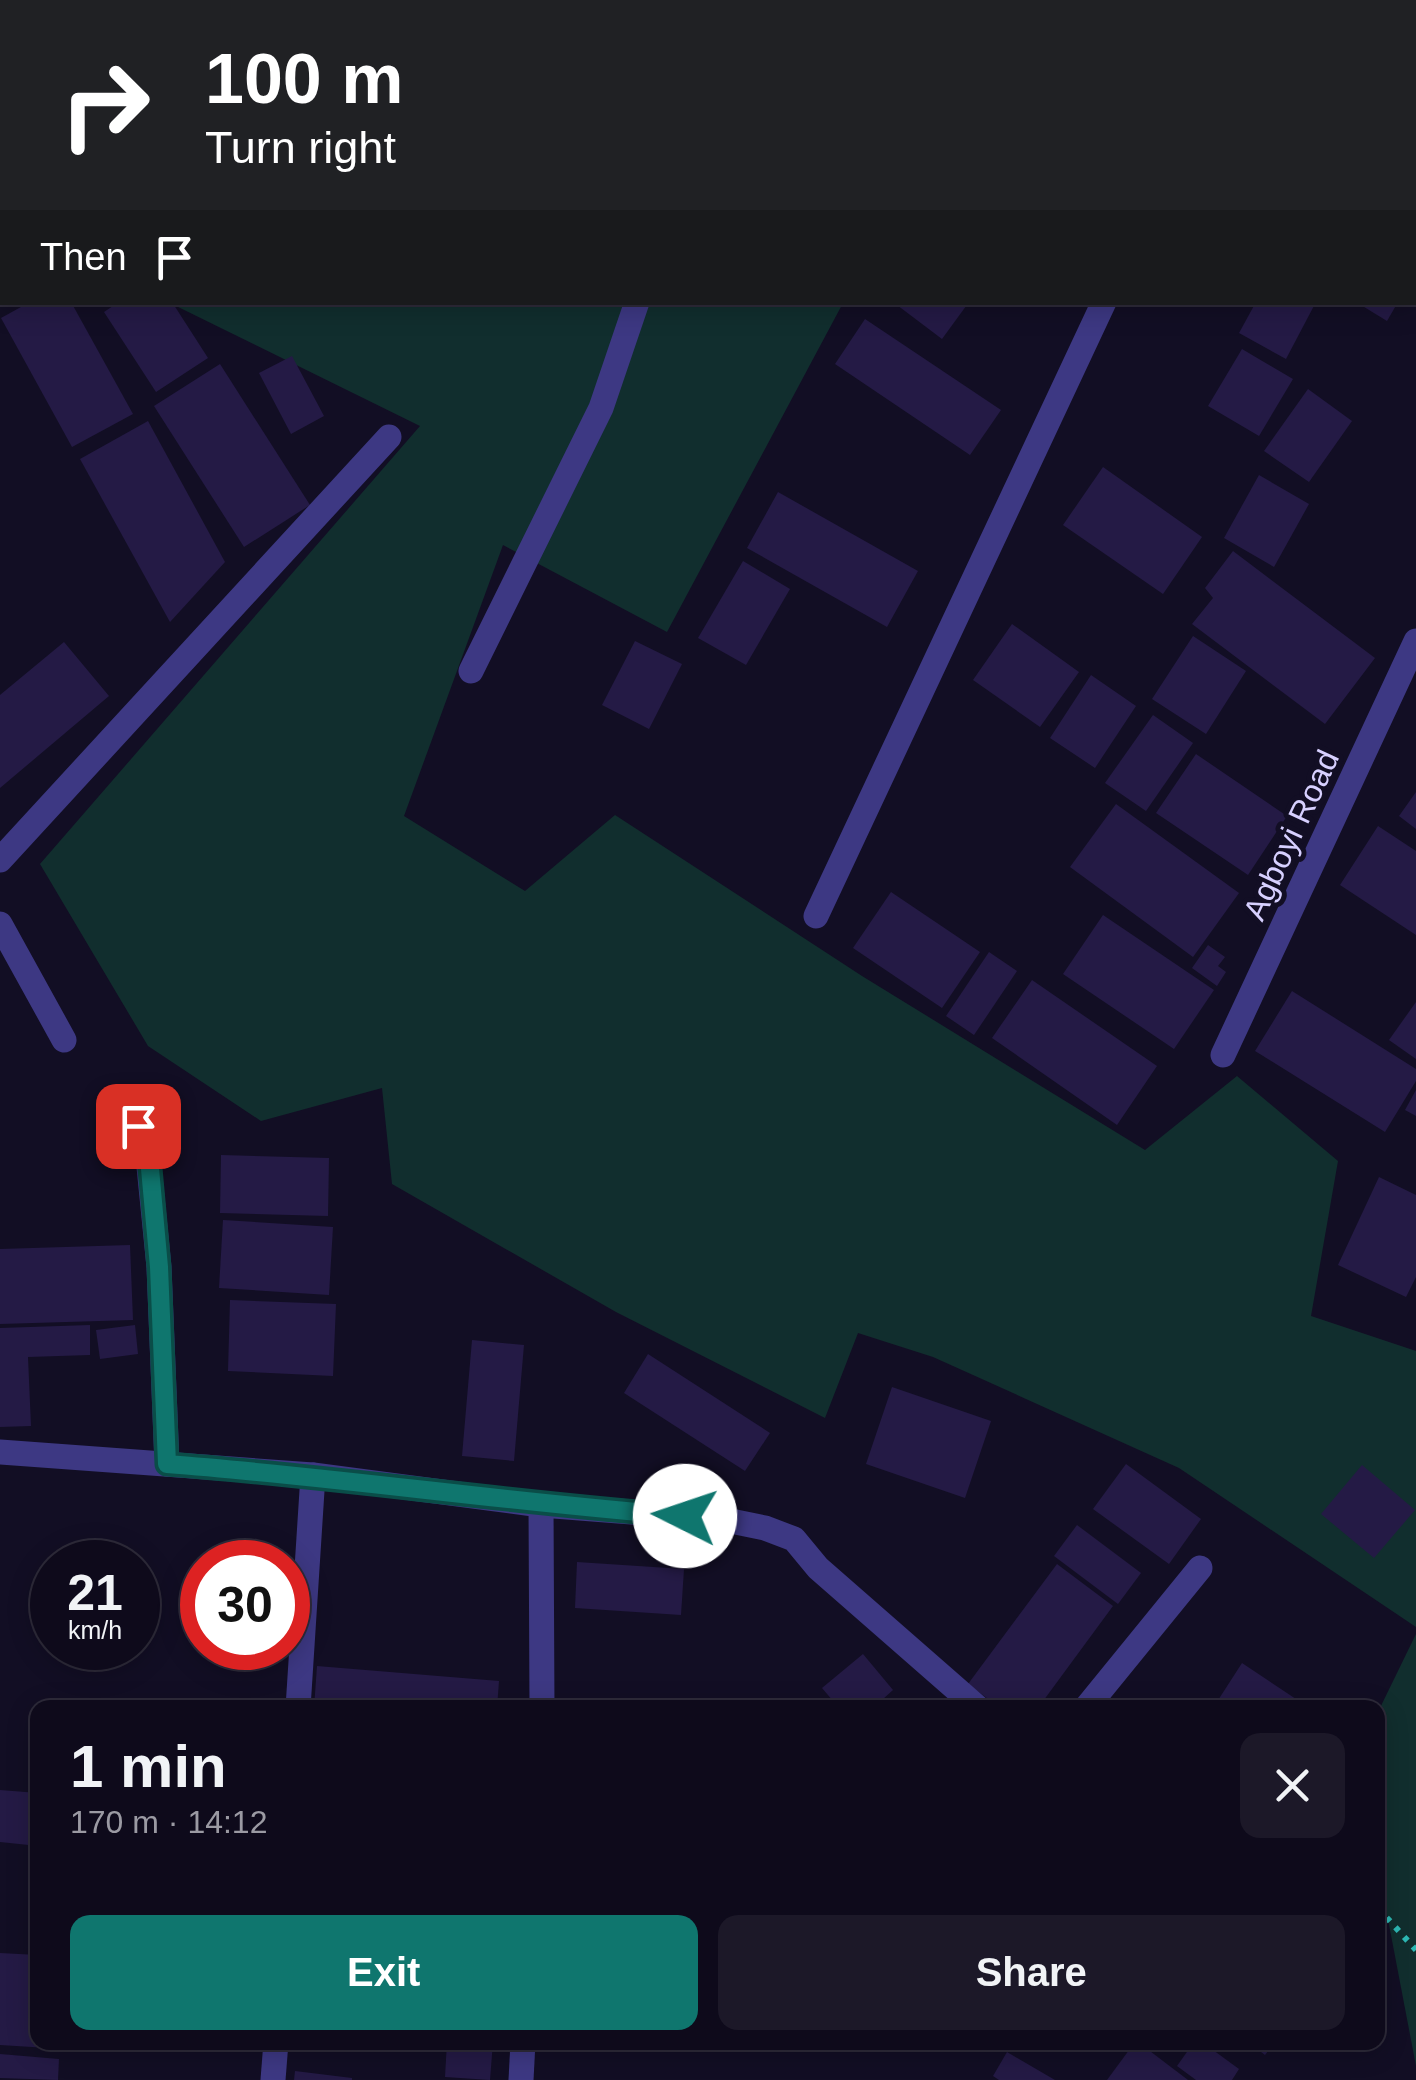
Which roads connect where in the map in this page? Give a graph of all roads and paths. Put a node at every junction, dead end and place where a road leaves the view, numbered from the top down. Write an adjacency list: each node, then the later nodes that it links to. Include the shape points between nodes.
1 (636, 305): 5 (street, via 601,408)
2 (1103, 305): 7 (street)
3 (389, 437): 6 (street)
4 (1416, 641): 10 (street, Agboyi Road)
5 (471, 672)
6 (0, 860)
7 (816, 916)
8 (0, 924): 9 (street)
9 (64, 1040)
10 (1224, 1055)
11 (138, 1126): 13 (street, via 148,1147 159,1267)
12 (0, 1452): 13 (street)
13 (167, 1464): 14 (street)
14 (313, 1475): 15 (street); 17 (street)
15 (541, 1505): 18 (street); 19 (street, via 721,1518 794,1539 818,1568)
16 (1200, 1568): 20 (street)
17 (299, 1700)
18 (542, 1700)
19 (969, 1700)
20 (1093, 1700)
21 (1385, 1916): 22 (path)
22 (1416, 1950)
23 (275, 2050): 25 (street)
24 (522, 2050): 26 (street)
25 (273, 2080)
26 (520, 2080)

